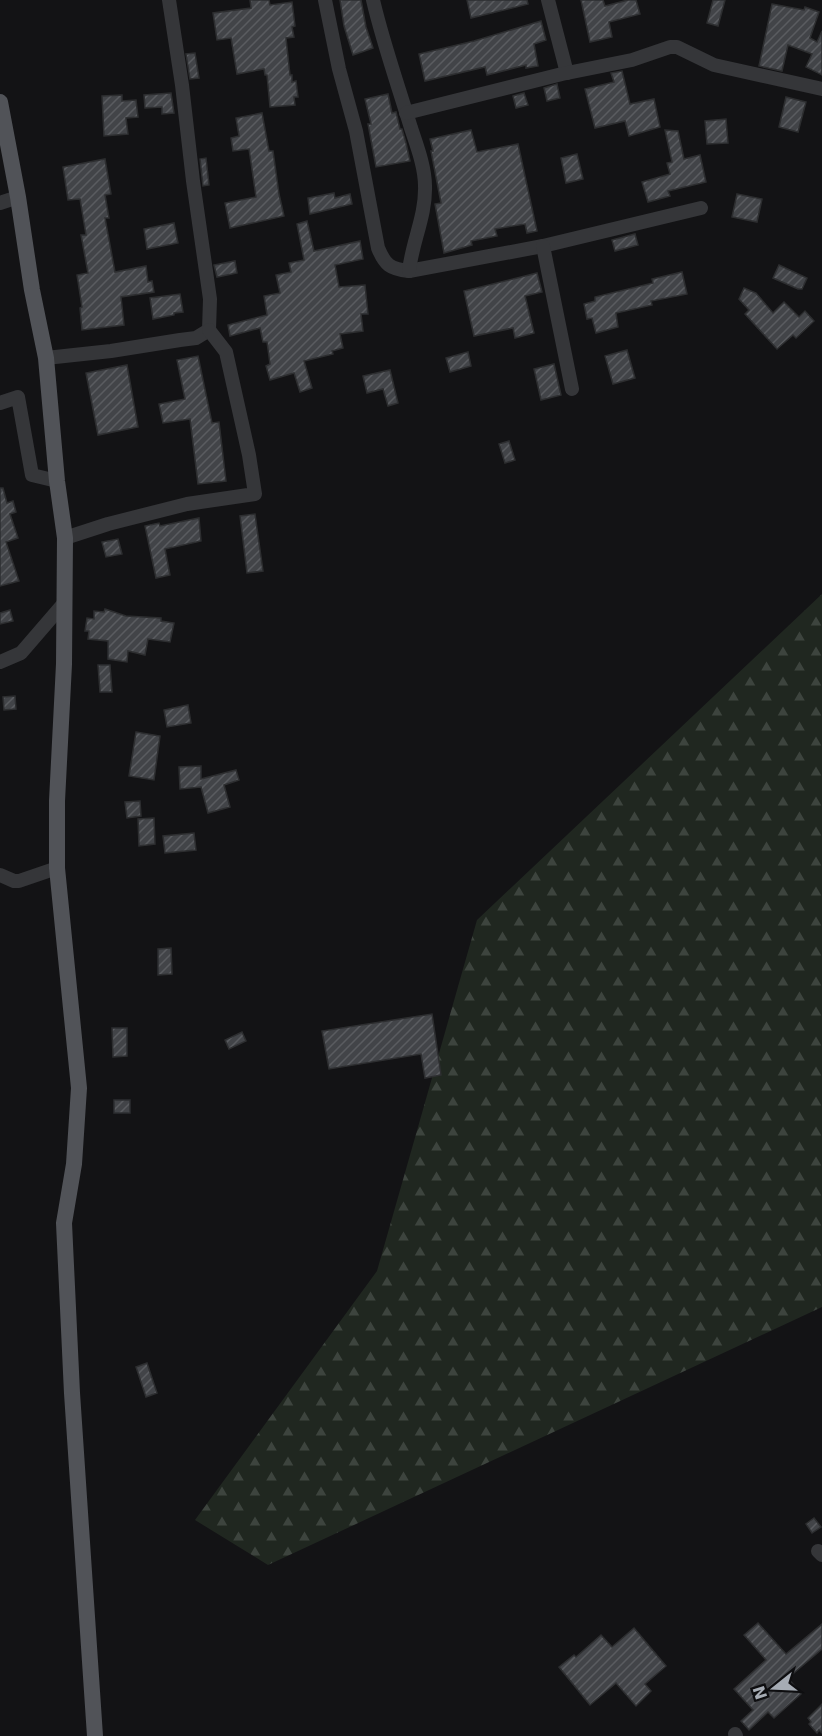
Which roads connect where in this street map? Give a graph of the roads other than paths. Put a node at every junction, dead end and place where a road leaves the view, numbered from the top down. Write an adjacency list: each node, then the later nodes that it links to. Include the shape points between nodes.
1 (169, 0): 14 (street, via 210,299)
2 (325, 0): 13 (street, via 378,248 383,260 394,269)
3 (373, 0): 8 (street)
4 (548, 0): 5 (street)
5 (567, 73): 6 (street, via 677,47 714,65); 8 (street)
6 (822, 89)
7 (0, 102): 9 (main road)
8 (406, 113): 13 (street, via 425,184 423,214)
9 (18, 198): 10 (street); 15 (main road)
10 (0, 203)
11 (701, 208): 12 (street)
12 (543, 246): 13 (street); 16 (street)
13 (409, 271)
14 (209, 330): 15 (street, via 196,338); 19 (street, via 226,352 255,494 187,504)
15 (46, 358): 18 (main road)
16 (572, 389)
17 (0, 403): 18 (street, via 18,397 32,475)
18 (57, 481): 19 (main road)
19 (65, 538): 20 (main road)
20 (66, 603): 22 (street); 24 (main road)
21 (0, 649): 22 (street)
22 (15, 655): 23 (street)
23 (0, 662)
24 (57, 868): 25 (street, via 19,881); 26 (main road, via 79,1088 74,1164 64,1223)
25 (0, 875)
26 (95, 1736)

